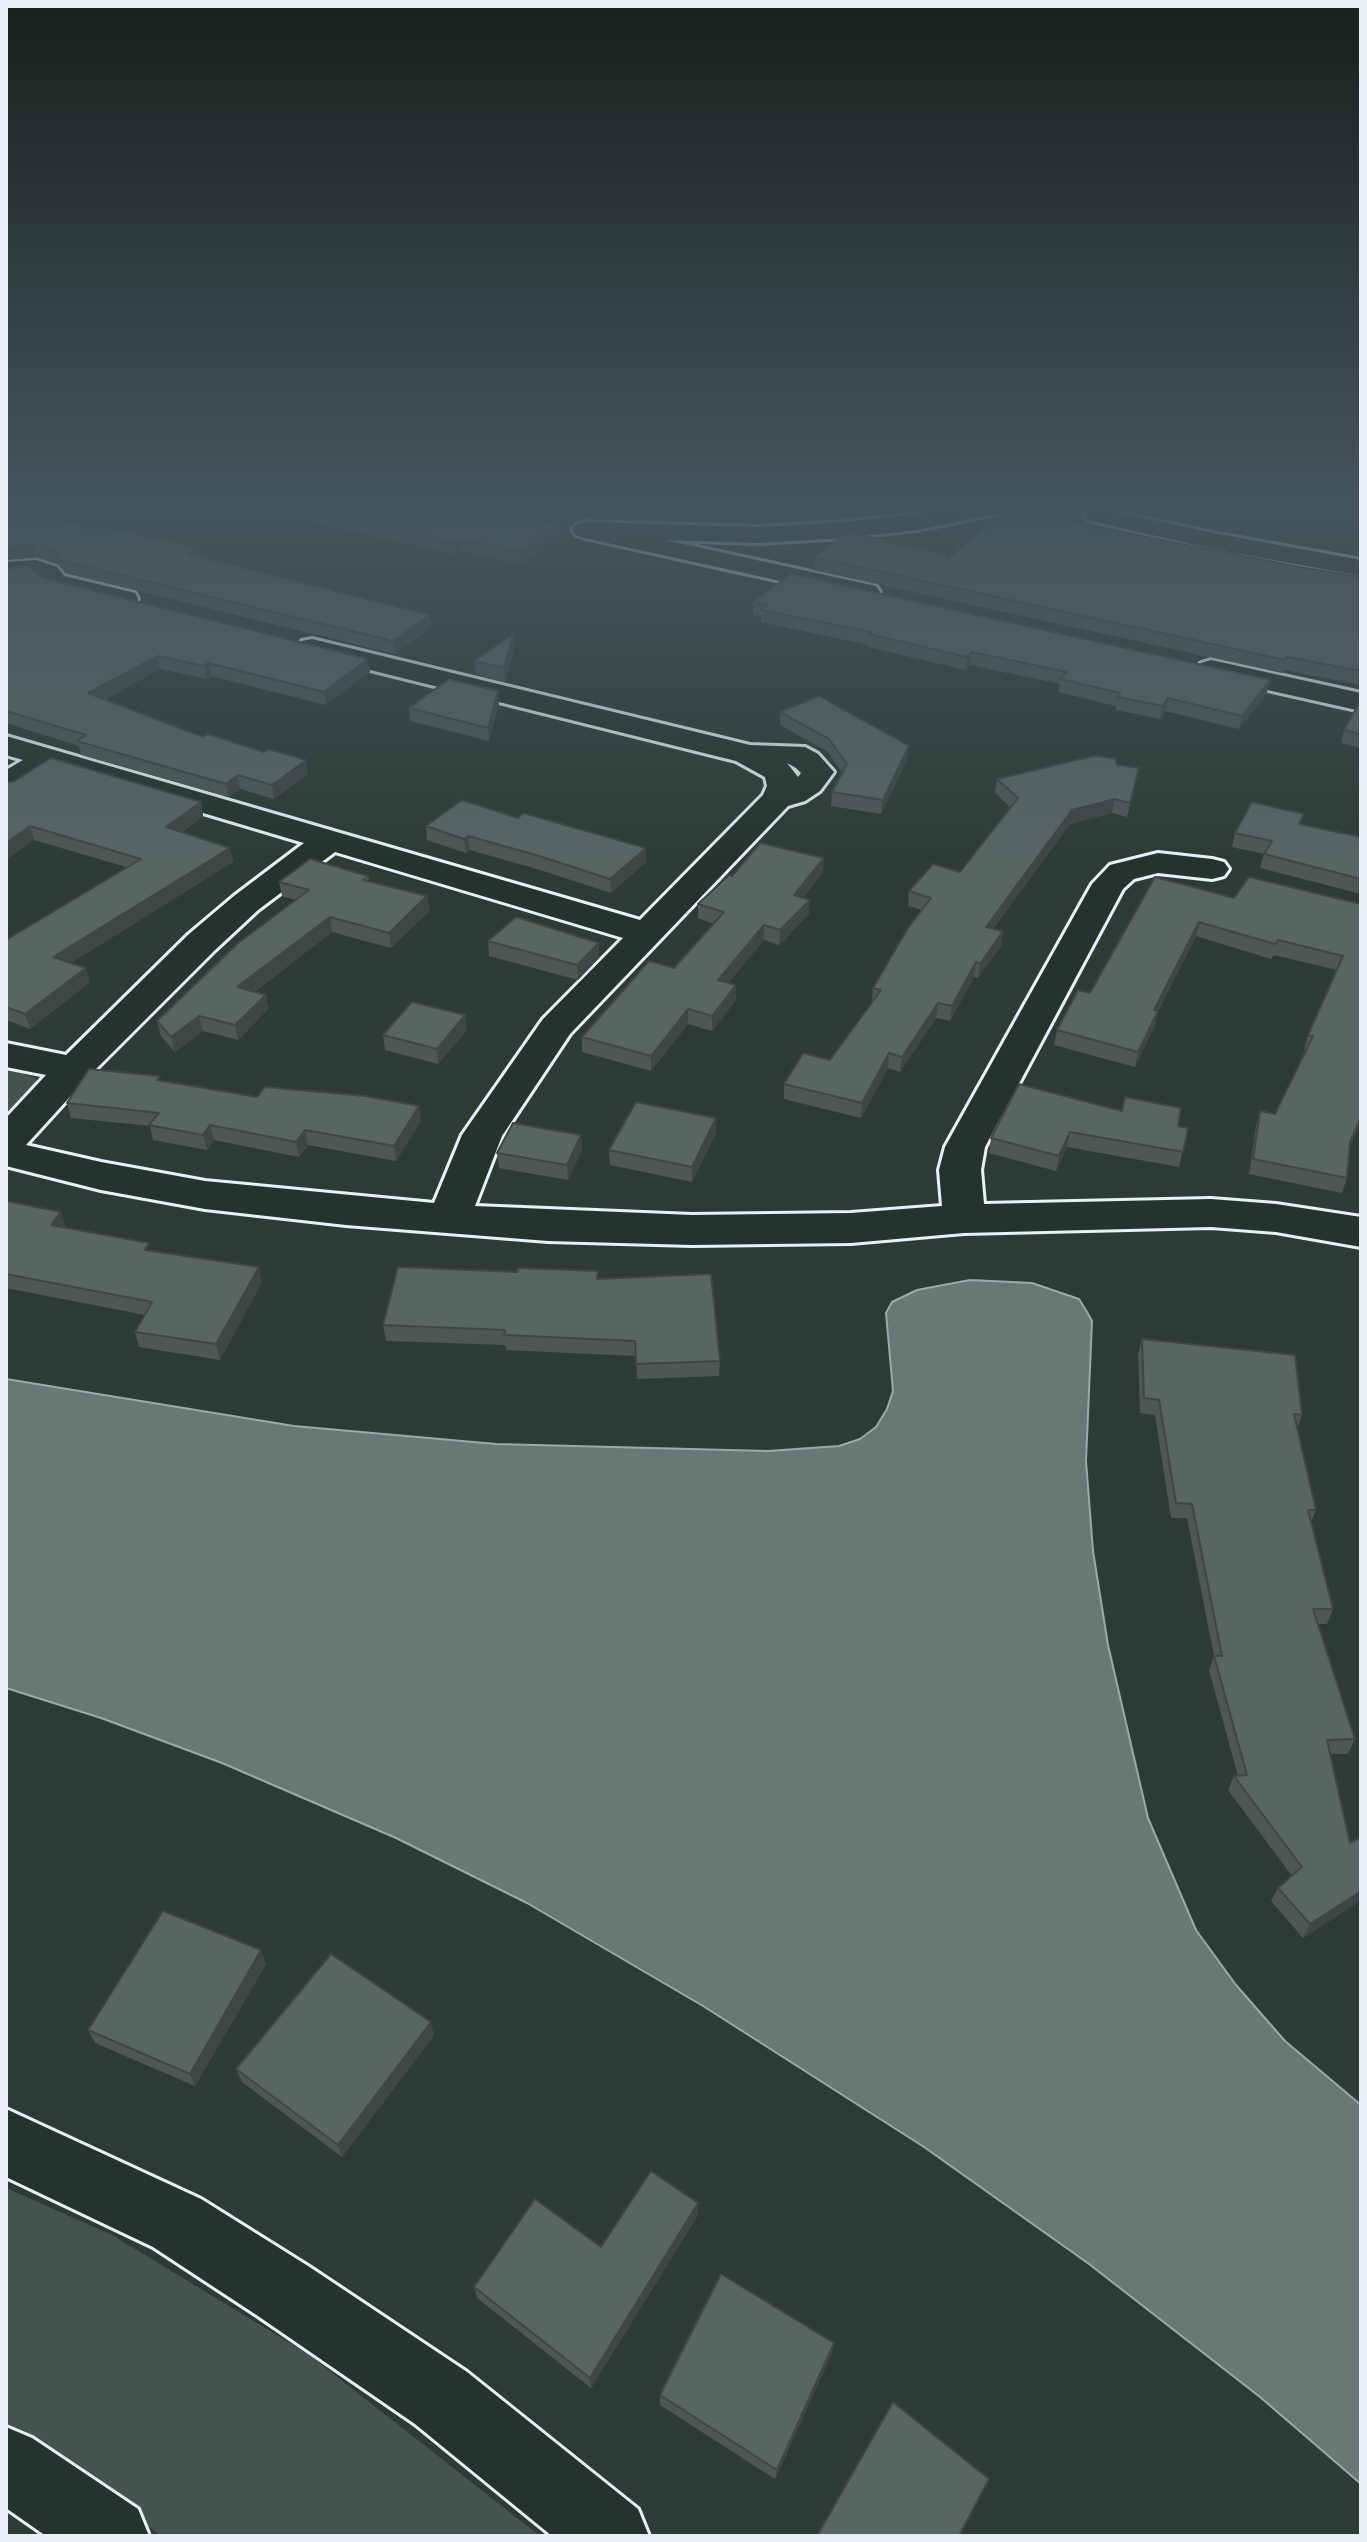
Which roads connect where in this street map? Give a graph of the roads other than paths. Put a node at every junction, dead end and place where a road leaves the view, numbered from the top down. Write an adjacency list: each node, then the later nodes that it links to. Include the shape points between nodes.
1 (279, 639): 9 (street, via 747,754 780,772 783,786 777,799)
2 (1190, 664): 3 (street)
3 (1361, 702)
4 (6, 745): 5 (street)
5 (49, 757): 6 (street); 7 (street)
6 (6, 784)
7 (330, 840): 9 (street); 11 (street, via 202,942)
8 (1227, 873): 15 (street, via 1158,863 1122,872 1109,884 965,1147 960,1170)
9 (645, 933): 14 (street, via 556,1027 520,1076 482,1135)
10 (6, 1055): 11 (street)
11 (74, 1069): 12 (street)
12 (6, 1142)
13 (6, 1153): 14 (street, via 205,1195)
14 (449, 1219): 15 (street, via 692,1230 851,1228)
15 (964, 1219): 16 (street, via 1211,1213)
16 (1361, 1232)
17 (6, 2142): 20 (street, via 177,2223 283,2291 441,2398)
18 (6, 2464): 19 (street)
19 (111, 2536)
20 (611, 2536)

